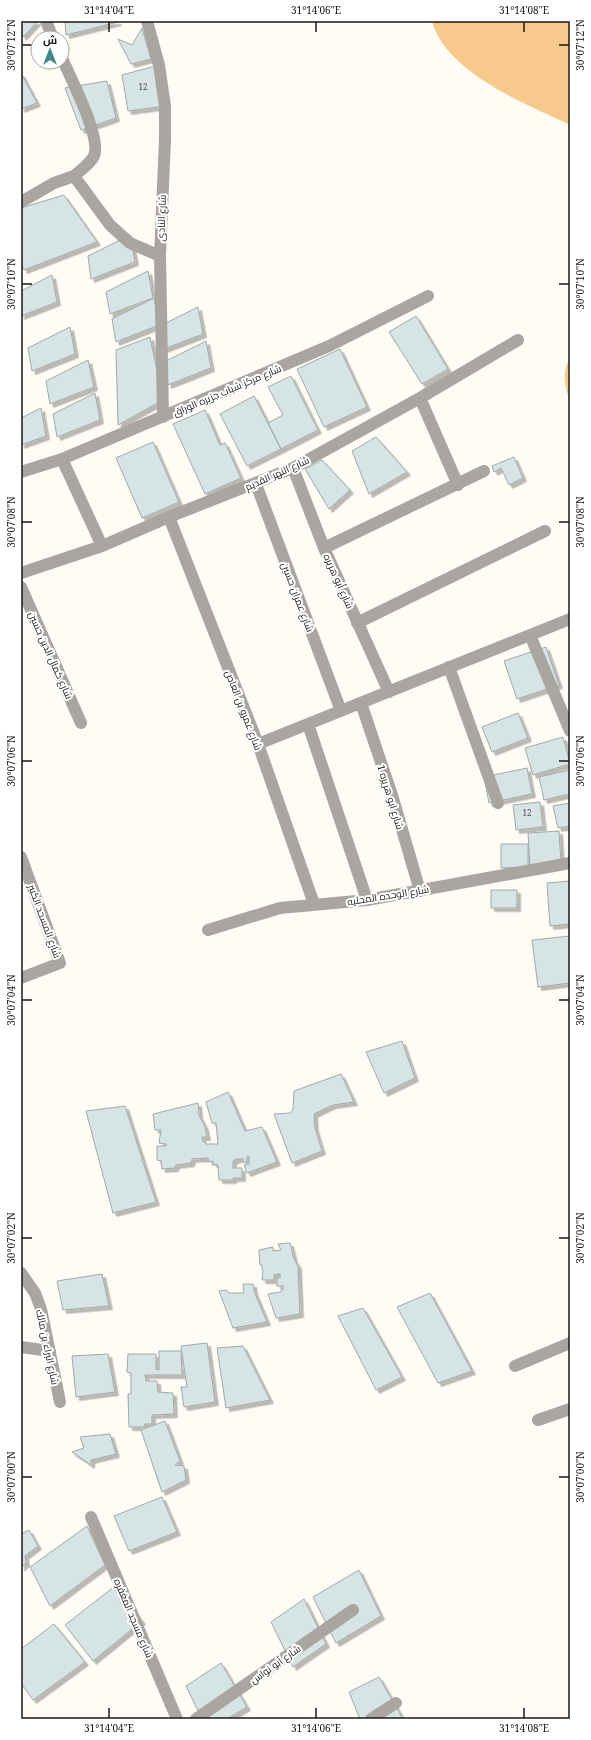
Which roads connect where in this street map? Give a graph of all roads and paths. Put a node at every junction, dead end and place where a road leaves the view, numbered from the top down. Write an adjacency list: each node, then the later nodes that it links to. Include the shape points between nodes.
1 (147, 21): 5 (street, شارع النادى, via 159,65 165,106)
2 (67, 70): 3 (street, via 89,119 95,140 94,155)
3 (74, 176): 4 (street, via 54,182); 5 (street, via 110,225 130,243)
4 (21, 202)
5 (160, 256): 9 (street, شارع النادى)
6 (428, 296): 9 (street, شارع مركز شباب جزيره الوراق, via 329,346)
7 (518, 340): 8 (street, شارع النهر القديم)
8 (420, 398): 11 (street, شارع النهر القديم); 15 (street)
9 (163, 417): 10 (street, شارع مركز شباب جزيره الوراق)
10 (62, 459): 13 (street, شارع مركز شباب جزيره الوراق); 18 (street)
11 (293, 468): 14 (street, شارع النهر القديم); 19 (street, شارع أبو هريره)
12 (484, 471): 15 (street)
13 (21, 472)
14 (256, 484): 16 (street, شارع النهر القديم); 28 (street, شارع عمران حسين)
15 (458, 485): 19 (street)
16 (169, 517): 18 (street, شارع النهر القديم); 32 (street, شارع عمرو بن العاص)
17 (546, 531): 23 (street)
18 (102, 546): 20 (street, شارع النهر القديم)
19 (324, 548): 23 (street, شارع أبو هريره)
20 (21, 574)
21 (21, 587): 29 (street, شارع كمال الدين حسين)
22 (570, 619): 24 (street)
23 (357, 623): 26 (street, شارع أبو هريره)
24 (530, 635): 25 (street); 31 (street)
25 (449, 667): 26 (street); 33 (street)
26 (389, 692): 27 (street)
27 (361, 703): 28 (street); 36 (street, شارع ابو هريره 1, via 392,795)
28 (341, 711): 30 (street)
29 (81, 723)
30 (308, 724): 32 (street); 37 (street)
31 (570, 731)
32 (258, 744): 38 (street, شارع عمرو بن العاص)
33 (498, 803)
34 (21, 857): 40 (street, شارع المسجد الكبير, via 60,964)
35 (570, 863): 36 (street, شارع الوحده المحليه)
36 (420, 891): 37 (street, شارع الوحده المحليه)
37 (367, 900): 38 (street, شارع الوحده المحليه)
38 (314, 904): 39 (street, شارع الوحده المحليه, via 280,908)
39 (208, 930)
40 (21, 978)
41 (21, 1273): 44 (street, شارع البراء بن مالك, via 35,1293 41,1309)
42 (570, 1343): 45 (street)
43 (21, 1347): 44 (street)
44 (50, 1351): 46 (street, شارع البراء بن مالك)
45 (514, 1366)
46 (60, 1402)
47 (570, 1409): 48 (street)
48 (538, 1420)
49 (91, 1517): 52 (street, شارع مسجد المغفره)
50 (353, 1610): 53 (street, شارع أبو نواس)
51 (396, 1703): 54 (street)
52 (177, 1719)
53 (196, 1719)
54 (371, 1719)

